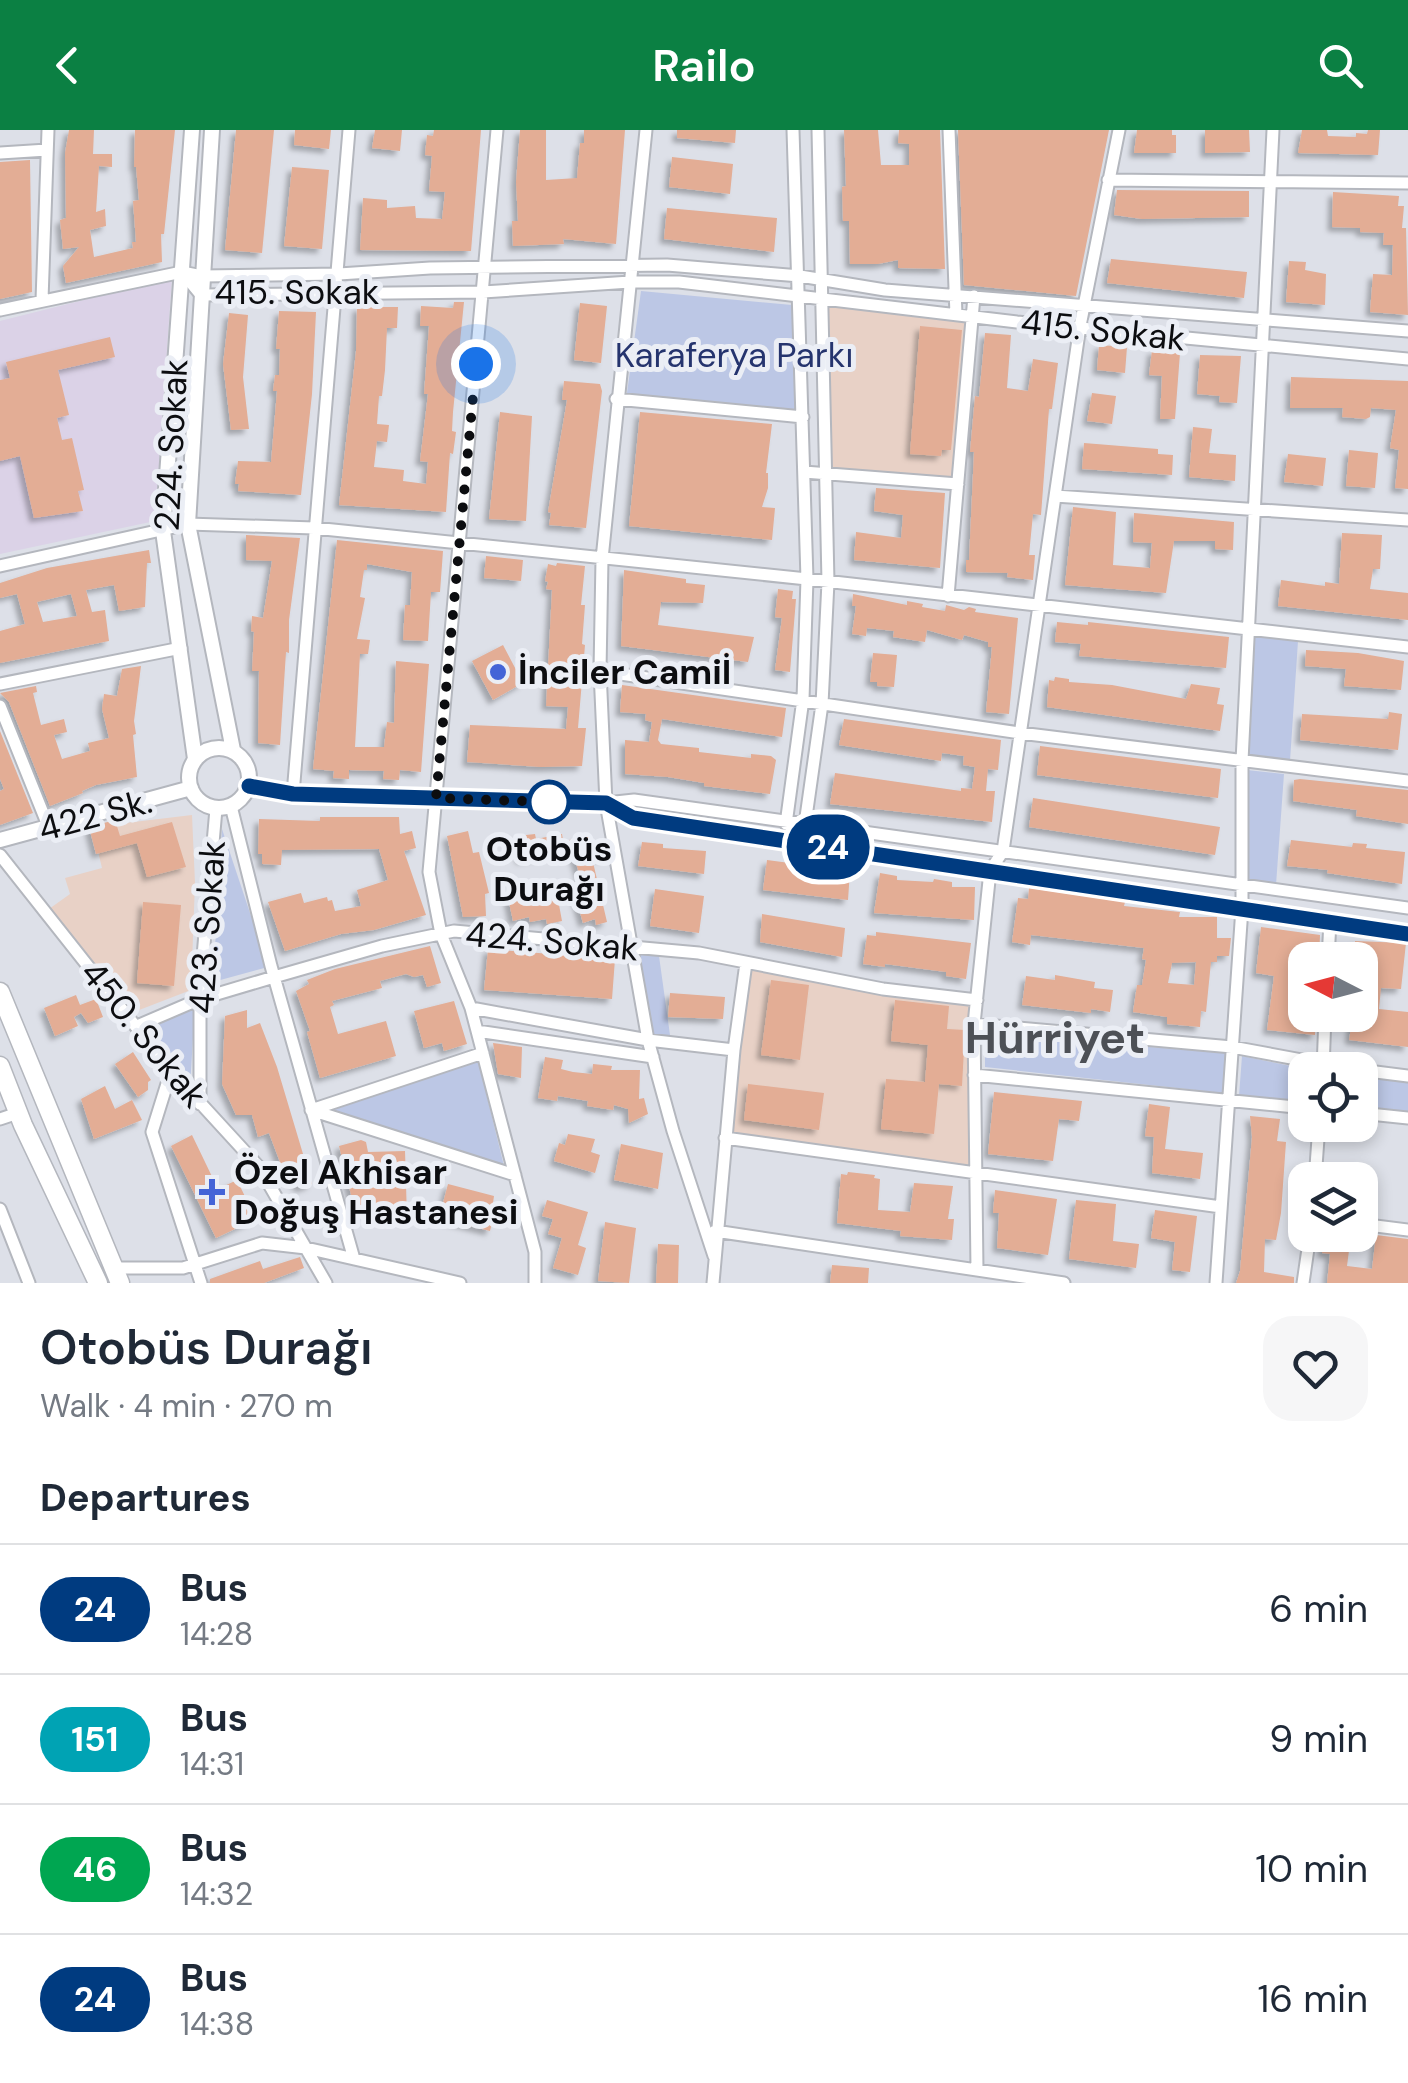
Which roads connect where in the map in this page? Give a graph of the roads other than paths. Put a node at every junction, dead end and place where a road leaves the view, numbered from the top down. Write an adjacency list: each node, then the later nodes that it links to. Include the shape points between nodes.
1 (48, 130): 12 (street)
2 (192, 130): 19 (street, 224. Sokak)
3 (212, 130): 21 (street, 224. Sokak)
4 (350, 130): 20 (street)
5 (497, 130): 18 (street)
6 (646, 130): 17 (street)
7 (793, 130): 22 (street)
8 (818, 130): 24 (street)
9 (948, 130): 28 (street)
10 (1119, 130): 14 (street)
11 (1273, 130): 15 (street)
12 (47, 150): 13 (street); 32 (street)
13 (0, 154)
14 (1108, 180): 15 (street); 33 (street)
15 (1271, 181): 16 (street); 37 (street)
16 (1408, 182)
17 (631, 265): 18 (street, 415. Sokak); 22 (street, 415. Sokak); 23 (street)
18 (485, 268): 20 (street, 415. Sokak); 25 (street)
19 (182, 272): 21 (street, 415. Sokak); 27 (street, 415. Sokak); 32 (street); 52 (street, 224. Sokak)
20 (339, 274): 21 (street, 415. Sokak); 26 (street)
21 (202, 276): 27 (street, 224. Sokak)
22 (800, 276): 24 (street, 415. Sokak); 29 (street)
23 (630, 282): 25 (street, 415. Sokak); 29 (street, 415. Sokak); 42 (street)
24 (822, 282): 28 (street, 415. Sokak); 31 (street)
25 (483, 292): 26 (street, 415. Sokak); 53 (street)
26 (337, 294): 27 (street, 415. Sokak); 51 (street)
27 (200, 295): 50 (street, 224. Sokak)
28 (956, 295): 30 (street, 415. Sokak); 35 (street)
29 (800, 296): 31 (street, 415. Sokak); 43 (street)
30 (974, 296): 33 (street, 415. Sokak); 36 (street)
31 (821, 299): 35 (street, 415. Sokak); 45 (street)
32 (42, 300): 34 (street)
33 (1084, 307): 37 (street, 415. Sokak); 38 (street)
34 (0, 310)
35 (956, 315): 36 (street, 415. Sokak)
36 (973, 316): 38 (street, 415. Sokak); 46 (street)
37 (1265, 320): 39 (street, 415. Sokak); 40 (street)
38 (1080, 326): 40 (street, 415. Sokak); 47 (street)
39 (1408, 331)
40 (1263, 345): 41 (street, 415. Sokak); 48 (street)
41 (1408, 359)
42 (616, 399): 43 (street); 54 (street)
43 (803, 417): 44 (street)
44 (804, 472): 45 (street); 56 (street)
45 (826, 472): 46 (street); 57 (street)
46 (958, 484): 58 (street)
47 (1054, 496): 48 (street); 59 (street)
48 (1256, 508): 49 (street); 60 (street)
49 (1408, 520)
50 (188, 524): 51 (street); 52 (street); 69 (street, 224. Sokak)
51 (314, 528): 53 (street); 75 (street)
52 (164, 531): 55 (street); 62 (street, 224. Sokak)
53 (460, 542): 54 (street); 76 (street)
54 (602, 559): 56 (street); 63 (street)
55 (0, 566)
56 (807, 579): 57 (street); 65 (street)
57 (828, 582): 58 (street); 66 (street)
58 (948, 596): 59 (street)
59 (1038, 606): 60 (street); 68 (street)
60 (1250, 630): 61 (street); 71 (street)
61 (1408, 646)
62 (181, 648): 64 (street); 70 (street, 224. Sokak)
63 (600, 671): 65 (street); 77 (street)
64 (0, 684)
65 (803, 699): 66 (street); 79 (street)
66 (822, 704): 68 (street); 80 (street)
67 (0, 706): 81 (street)
68 (1020, 732): 71 (street); 85 (street)
69 (234, 750): 70 (street, via 213,748); 73 (street, via 248,766)
70 (195, 759): 74 (street)
71 (1242, 761): 72 (street); 88 (street)
72 (1408, 781)
73 (249, 786): 75 (street); 78 (street)
74 (190, 788): 78 (street, via 202,803); 81 (street, 422 Sk.)
75 (293, 794): 76 (street)
76 (436, 798): 77 (street); 92 (street, via 429,872)
77 (606, 803): 79 (street, via 634,800); 83 (street, via 633,818); 95 (street)
78 (224, 807): 97 (street); 99 (street, 423. Sokak)
79 (786, 822): 80 (street); 83 (street)
80 (805, 824): 84 (street); 85 (street)
81 (49, 828): 82 (street, 422 Sk.)
82 (0, 840)
83 (782, 840): 84 (street)
84 (798, 843): 87 (street)
85 (1003, 851): 87 (street); 88 (street)
86 (0, 855): 103 (street, 450. Sokak)
87 (990, 871): 89 (street); 100 (street)
88 (1240, 884): 89 (street); 90 (street)
89 (1242, 908): 91 (street); 106 (street)
90 (1408, 908)
91 (1330, 921): 93 (street); 94 (street)
92 (440, 934): 95 (street, 424. Sokak); 97 (street, 424. Sokak); 101 (street)
93 (1408, 934)
94 (1329, 942)
95 (631, 947): 96 (street, 424. Sokak); 105 (street)
96 (746, 962): 100 (street, 424. Sokak); 107 (street)
97 (274, 977): 99 (street, 424. Sokak); 119 (street)
98 (0, 992): 137 (main road)
99 (200, 999): 103 (street, 424. Sokak); 117 (street, 423. Sokak)
100 (977, 1000): 102 (street)
101 (470, 1008): 104 (street); 105 (street)
102 (974, 1024): 106 (street); 114 (street)
103 (137, 1026): 112 (street, 450. Sokak)
104 (477, 1030): 108 (street); 109 (street)
105 (648, 1040): 107 (street); 109 (street)
106 (1232, 1047): 110 (street); 116 (street)
107 (734, 1050): 123 (street)
108 (483, 1053): 119 (street); 124 (street)
109 (653, 1057): 133 (street)
110 (1288, 1060)
111 (0, 1066): 121 (main road)
112 (172, 1072): 117 (street, 450. Sokak); 135 (street, via 152,1132)
113 (1378, 1072): 115 (street)
114 (974, 1076): 116 (street); 125 (street)
115 (1408, 1076)
116 (1228, 1100): 118 (street); 126 (street)
117 (200, 1104): 131 (street, 450. Sokak, via 259,1167)
118 (1288, 1106)
119 (310, 1110): 124 (street); 134 (street)
120 (1378, 1115): 122 (street)
121 (9, 1116): 139 (main road)
122 (1408, 1118)
123 (725, 1138): 125 (street); 130 (street)
124 (516, 1175): 143 (street, via 535,1252)
125 (976, 1175): 126 (street); 136 (street)
126 (1221, 1206): 146 (street)
127 (0, 1209): 138 (street)
128 (1378, 1226): 129 (street)
129 (1408, 1230)
130 (716, 1231): 133 (street); 136 (street)
131 (306, 1248): 134 (street); 135 (street, via 262,1242); 141 (street, 450. Sokak)
132 (1308, 1252): 147 (street)
133 (714, 1256): 144 (street)
134 (354, 1259): 142 (street)
135 (194, 1264): 137 (street); 140 (street)
136 (978, 1270): 145 (street)
137 (117, 1276)
138 (29, 1283)
139 (98, 1283)
140 (201, 1283)
141 (326, 1283)
142 (460, 1283)
143 (535, 1283)
144 (712, 1283)
145 (1064, 1283)
146 (1216, 1283)
147 (1303, 1283)

